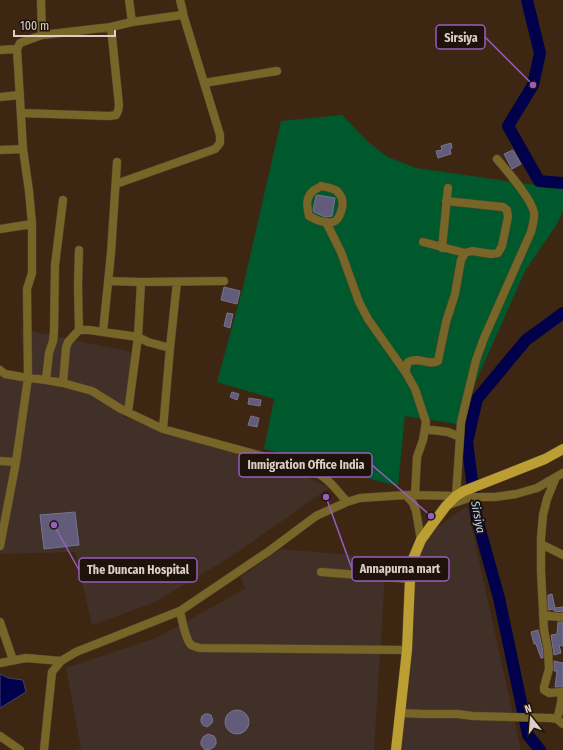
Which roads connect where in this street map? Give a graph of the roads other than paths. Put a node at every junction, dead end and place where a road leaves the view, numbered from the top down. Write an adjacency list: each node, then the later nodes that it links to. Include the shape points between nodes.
1 (42, 0): 7 (street)
2 (129, 0): 5 (street)
3 (180, 0): 4 (street)
4 (183, 14): 5 (street); 11 (street)
5 (132, 22): 6 (street)
6 (111, 26): 7 (street); 14 (street, via 119,105 116,115)
7 (42, 35): 9 (street, via 20,43)
8 (0, 50): 9 (street)
9 (17, 50): 12 (street)
10 (277, 71): 11 (street)
11 (204, 83): 19 (street, via 220,135 220,143 215,149)
12 (20, 95): 13 (street); 14 (street)
13 (0, 97)
14 (21, 113): 15 (street)
15 (23, 149): 16 (street); 24 (street)
16 (0, 150)
17 (498, 159): 46 (street, via 529,200 534,220 476,360 461,422)
18 (118, 162): 19 (street)
19 (116, 184): 30 (street)
20 (448, 188): 22 (street)
21 (63, 200): 41 (street, via 55,265 54,332)
22 (446, 201): 27 (street); 29 (street, via 507,210 502,246 498,253)
23 (326, 222): 23 (street, via 317,221 309,216 307,206 313,191 321,186 337,191 342,199 342,210 338,219); 39 (street, via 368,319)
24 (32, 224): 25 (street); 40 (street, via 32,273 27,289)
25 (0, 229)
26 (423, 242): 27 (street)
27 (442, 248): 29 (street)
28 (79, 250): 34 (street)
29 (465, 253): 39 (street, via 461,260 456,294 446,322 438,361 409,361)
30 (108, 281): 32 (street); 35 (street)
31 (224, 281): 33 (street)
32 (141, 282): 33 (street); 36 (street)
33 (177, 282): 37 (street)
34 (79, 330): 35 (street); 42 (street, via 66,348)
35 (103, 332): 36 (street)
36 (138, 337): 37 (street); 43 (street)
37 (170, 348): 44 (street)
38 (0, 370): 40 (street, via 5,374)
39 (406, 373): 45 (street, via 421,406 426,422)
40 (28, 378): 41 (street); 49 (street)
41 (46, 380): 42 (street)
42 (63, 383): 43 (street, via 92,391)
43 (128, 412): 44 (street)
44 (164, 429): 54 (street, via 317,472 326,478)
45 (425, 429): 46 (street, via 448,432); 52 (street, via 417,457)
46 (460, 437): 53 (street)
47 (563, 449): 53 (main road)
48 (0, 461): 49 (street)
49 (16, 462): 58 (street)
50 (559, 475): 53 (street, via 537,488 516,494 495,497); 57 (street, via 547,499)
51 (406, 495): 52 (street); 54 (street, via 360,498); 56 (street, via 416,511)
52 (415, 495): 53 (street)
53 (464, 495): 55 (main road); 55 (street)
54 (347, 502): 62 (street, via 316,516)
55 (446, 506): 56 (main road)
56 (422, 540): 61 (main road, via 413,559)
57 (541, 544): 59 (street); 63 (street)
58 (0, 546)
59 (563, 555)
60 (321, 572): 61 (street)
61 (410, 579): 66 (main road)
62 (180, 611): 66 (street, via 189,643 200,648); 68 (street, via 76,652)
63 (543, 615): 64 (street); 70 (street, via 549,670 544,690 548,693)
64 (563, 617)
65 (0, 622): 67 (street)
66 (407, 650): 71 (main road)
67 (13, 660): 68 (street, via 26,658); 69 (street)
68 (61, 661): 75 (street, via 52,672)
69 (0, 663)
70 (562, 692): 72 (street)
71 (400, 713): 72 (street); 76 (main road)
72 (557, 721)
73 (0, 736): 74 (street)
74 (20, 750)
75 (44, 750)
76 (396, 750)

